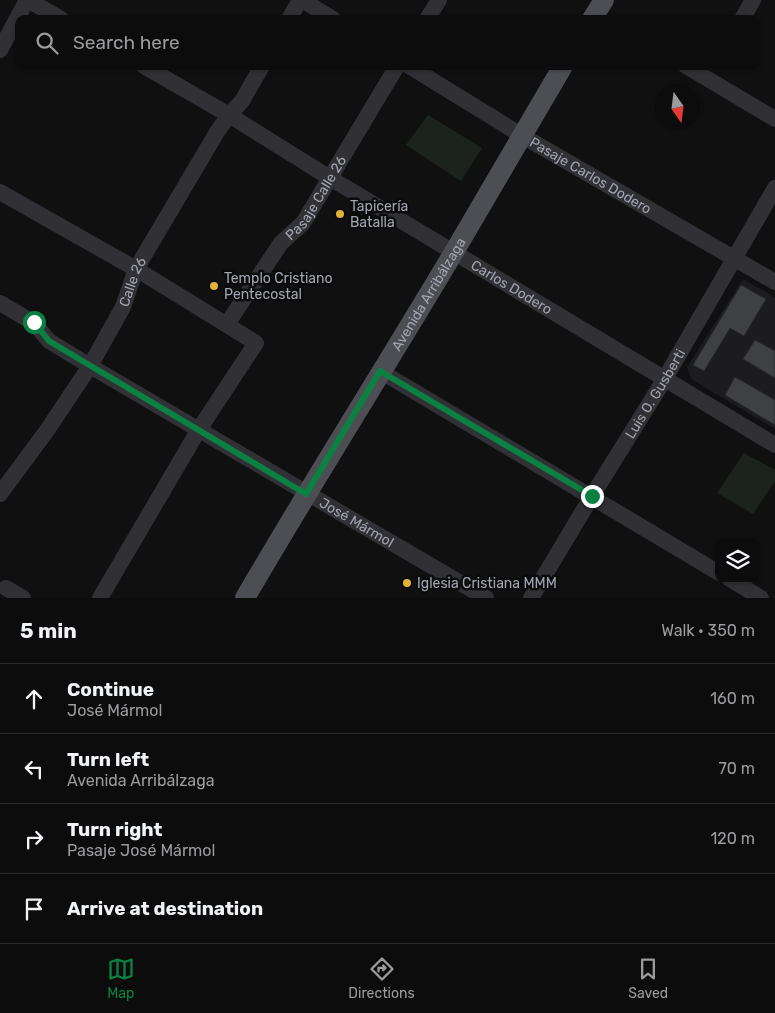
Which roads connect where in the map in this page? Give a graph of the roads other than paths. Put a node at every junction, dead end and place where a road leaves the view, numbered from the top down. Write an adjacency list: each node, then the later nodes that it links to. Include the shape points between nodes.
1 (28, 0): 5 (street); 6 (street)
2 (301, 0): 7 (street); 8 (street)
3 (439, 0): 9 (street)
4 (753, 0): 10 (street)
5 (20, 15)
6 (54, 15)
7 (292, 15)
8 (326, 15)
9 (430, 15)
10 (744, 15)
11 (15, 23): 12 (street)
12 (0, 50)
13 (151, 70): 19 (street, Carlos Dodero)
14 (260, 70): 19 (street, Calle 26, via 242,101)
15 (395, 70): 22 (street, Pasaje Calle 26)
16 (416, 70): 21 (street, Pasaje Carlos Dodero)
17 (561, 70): 21 (main road, Avenida Arribálzaga)
18 (712, 72): 20 (street)
19 (229, 115): 22 (street, Carlos Dodero); 27 (street, Calle 26)
20 (775, 119)
21 (521, 135): 25 (main road, Avenida Arribálzaga); 26 (street, Pasaje Carlos Dodero)
22 (330, 178): 25 (street, Carlos Dodero); 30 (street, Pasaje Calle 26, via 303,223 280,243)
23 (775, 188): 26 (street, Luis O. Gusberti)
24 (0, 192): 27 (street)
25 (454, 252): 32 (main road, Avenida Arribálzaga); 33 (street, Carlos Dodero)
26 (734, 257): 28 (street, Pasaje Carlos Dodero); 33 (street, Luis O. Gusberti)
27 (136, 269): 30 (street); 31 (street, Calle 26, via 123,307)
28 (775, 282)
29 (0, 303): 31 (street, José Mármol, via 34,322 49,341)
30 (227, 324): 34 (street, via 256,343)
31 (90, 366): 34 (street, José Mármol); 36 (street, Calle 26)
32 (380, 371): 37 (main road, Avenida Arribálzaga); 38 (street)
33 (664, 380): 35 (street, Carlos Dodero); 38 (street, Luis O. Gusberti)
34 (198, 431): 37 (street, José Mármol); 43 (street)
35 (775, 446)
36 (0, 494)
37 (306, 494): 44 (main road, Avenida Arribálzaga); 45 (street, José Mármol)
38 (592, 496): 39 (street); 46 (street, Luis O. Gusberti)
39 (715, 571)
40 (737, 583): 47 (street)
41 (6, 588): 42 (street)
42 (23, 598)
43 (100, 598)
44 (245, 598)
45 (486, 598)
46 (530, 598)
47 (761, 598)

